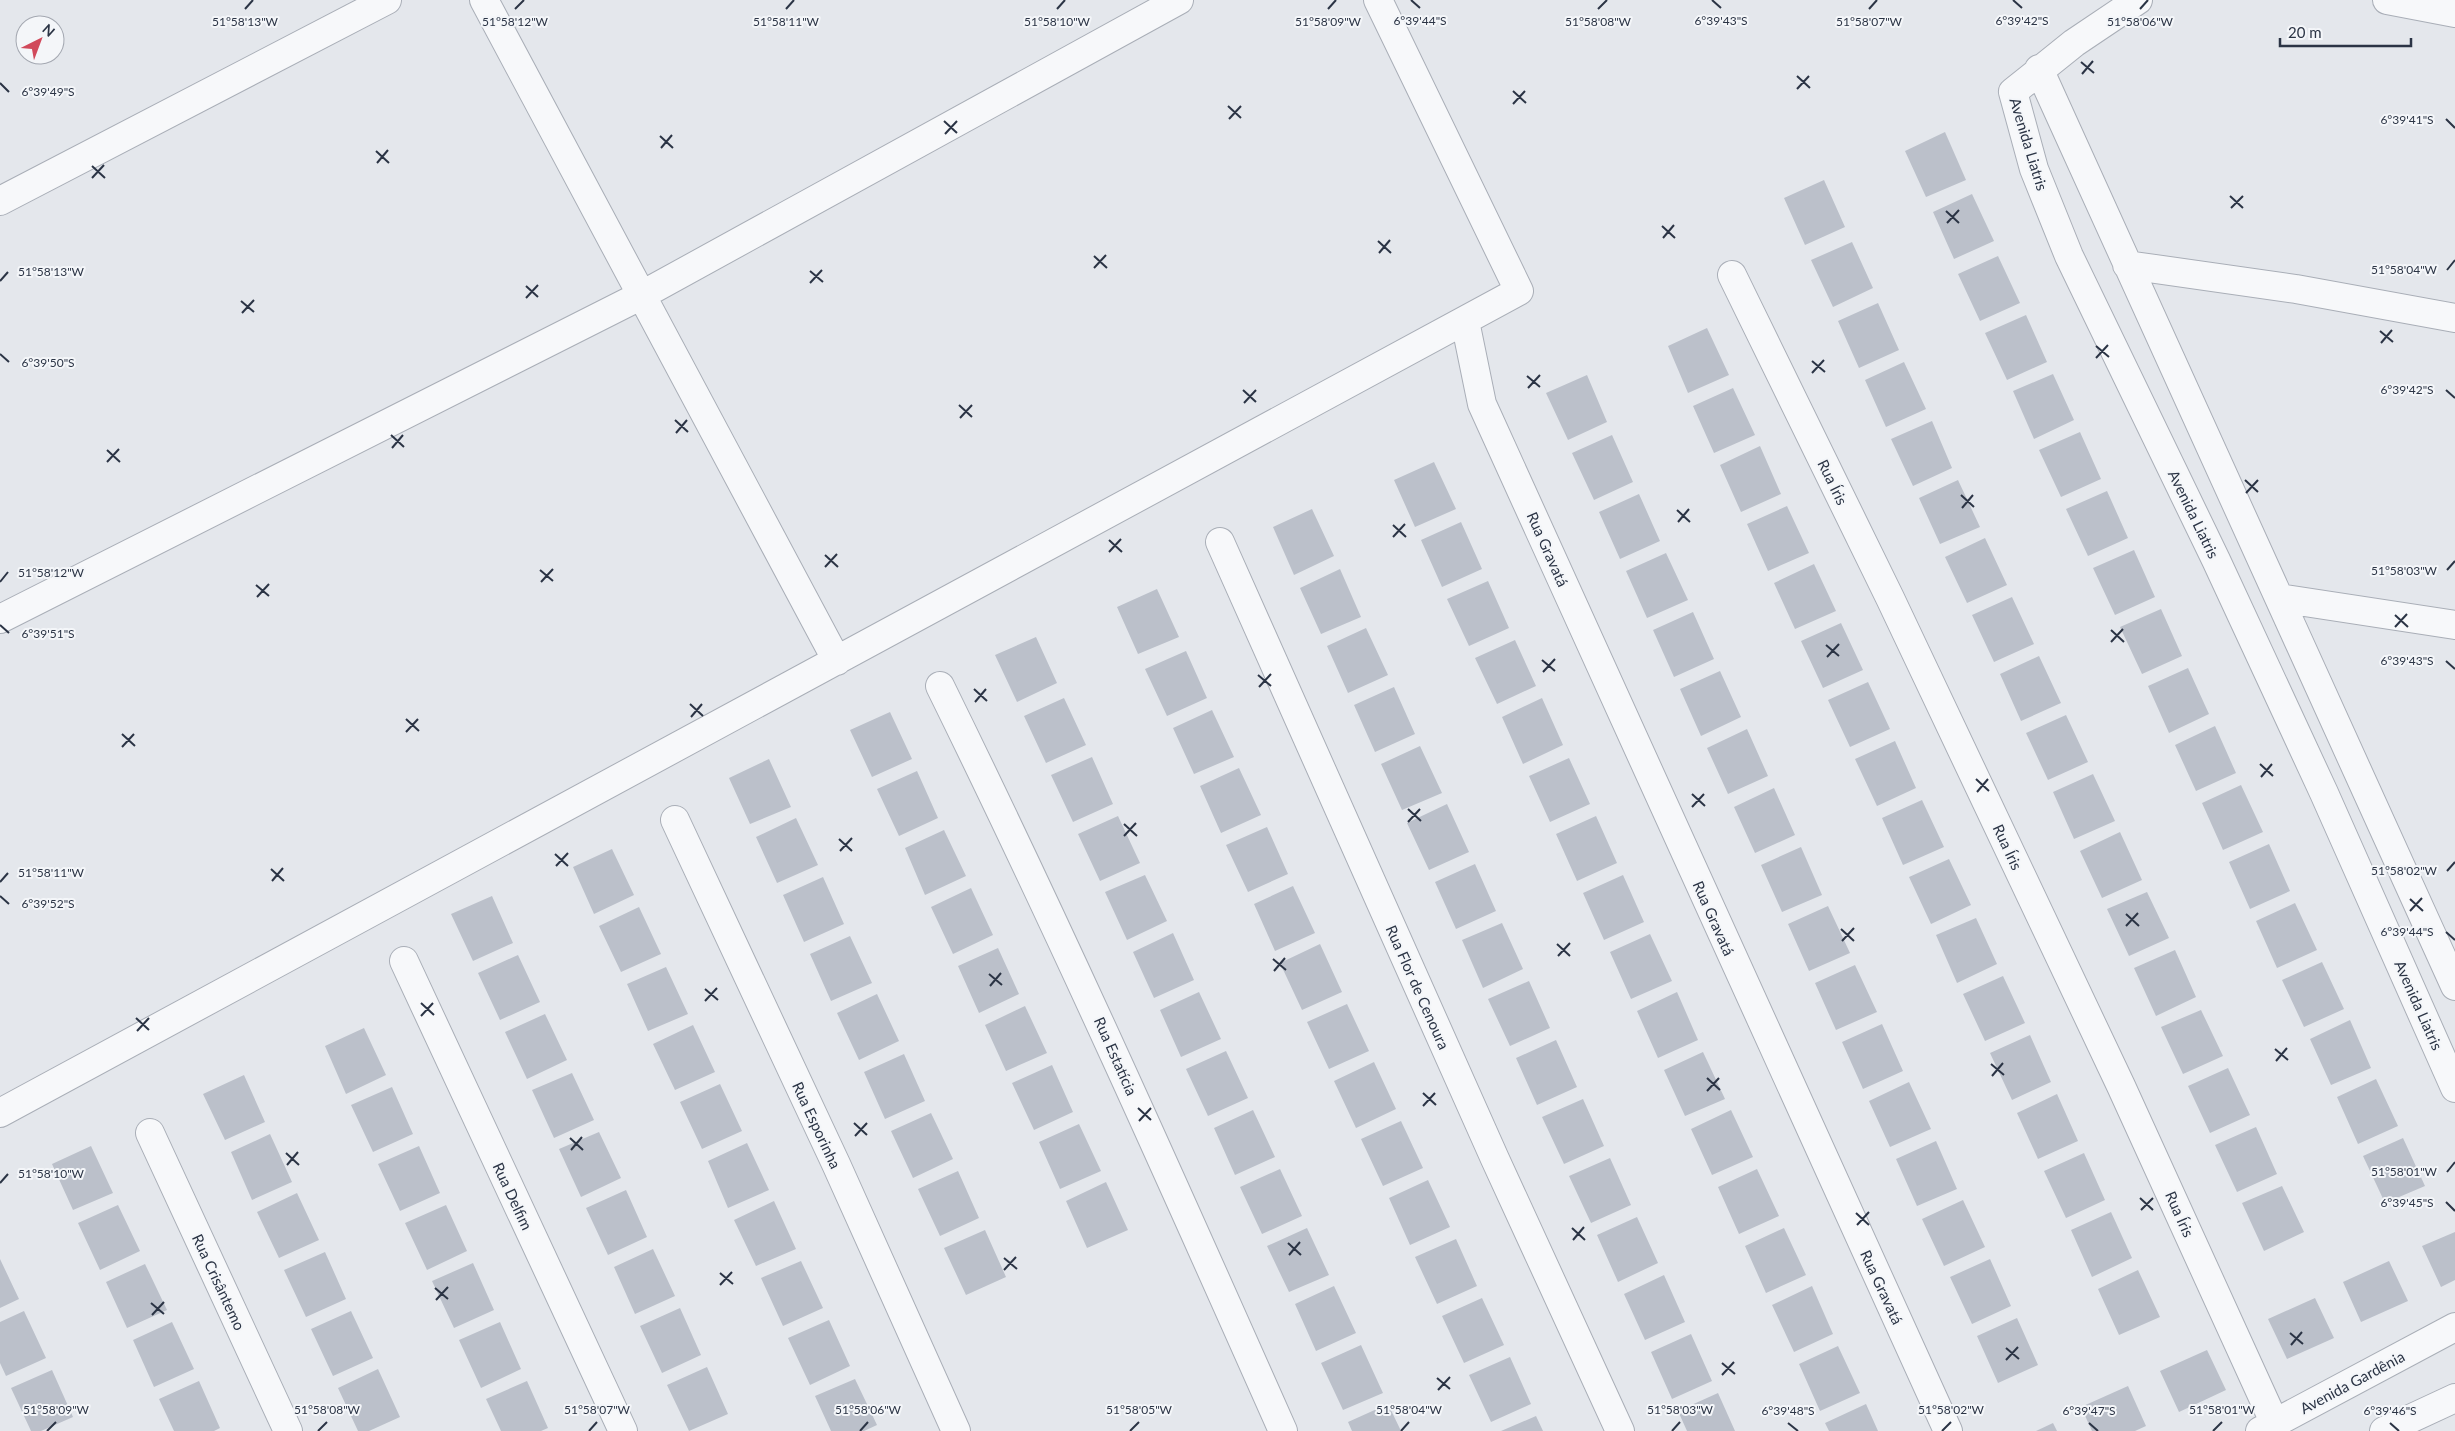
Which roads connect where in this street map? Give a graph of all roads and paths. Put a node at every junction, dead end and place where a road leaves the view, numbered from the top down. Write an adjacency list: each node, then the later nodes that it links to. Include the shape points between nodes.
1 (387, 0): 9 (street)
2 (484, 0): 12 (street)
3 (1179, 0): 12 (street)
4 (1378, 0): 14 (street, via 1518,292)
5 (2138, 0): 8 (street)
6 (2387, 0): 7 (street)
7 (2455, 12)
8 (2039, 69): 10 (street); 25 (street, Avenida Liatris, via 2013,94 2034,169 2069,256 2216,560)
9 (0, 201)
10 (2128, 265): 13 (street, via 2296,289); 16 (street)
11 (1732, 275): 30 (street, Rua Íris, via 1890,598 2121,1086)
12 (642, 295): 17 (street); 19 (street)
13 (2455, 318)
14 (1465, 321): 19 (street); 36 (street, Rua Gravatá, via 1482,404)
15 (1220, 542): 35 (street, Rua Flor de Cenoura)
16 (2279, 598): 18 (street); 22 (street)
17 (0, 619)
18 (2455, 625)
19 (837, 661): 26 (street)
20 (940, 686): 34 (street, Rua Estatícia, via 1101,1023)
21 (675, 820): 33 (street, Rua Esporinha, via 832,1155)
22 (2446, 947): 24 (street)
23 (404, 961): 32 (street, Rua Delfim)
24 (2455, 986)
25 (2455, 1088)
26 (0, 1113)
27 (150, 1133): 31 (street, Rua Crisântemo)
28 (2449, 1329): 30 (street, Avenida Gardênia)
29 (2455, 1398): 37 (street)
30 (2267, 1427)
31 (288, 1431)
32 (623, 1431)
33 (956, 1431)
34 (1282, 1431)
35 (1620, 1431)
36 (1948, 1431)
37 (2384, 1431)

